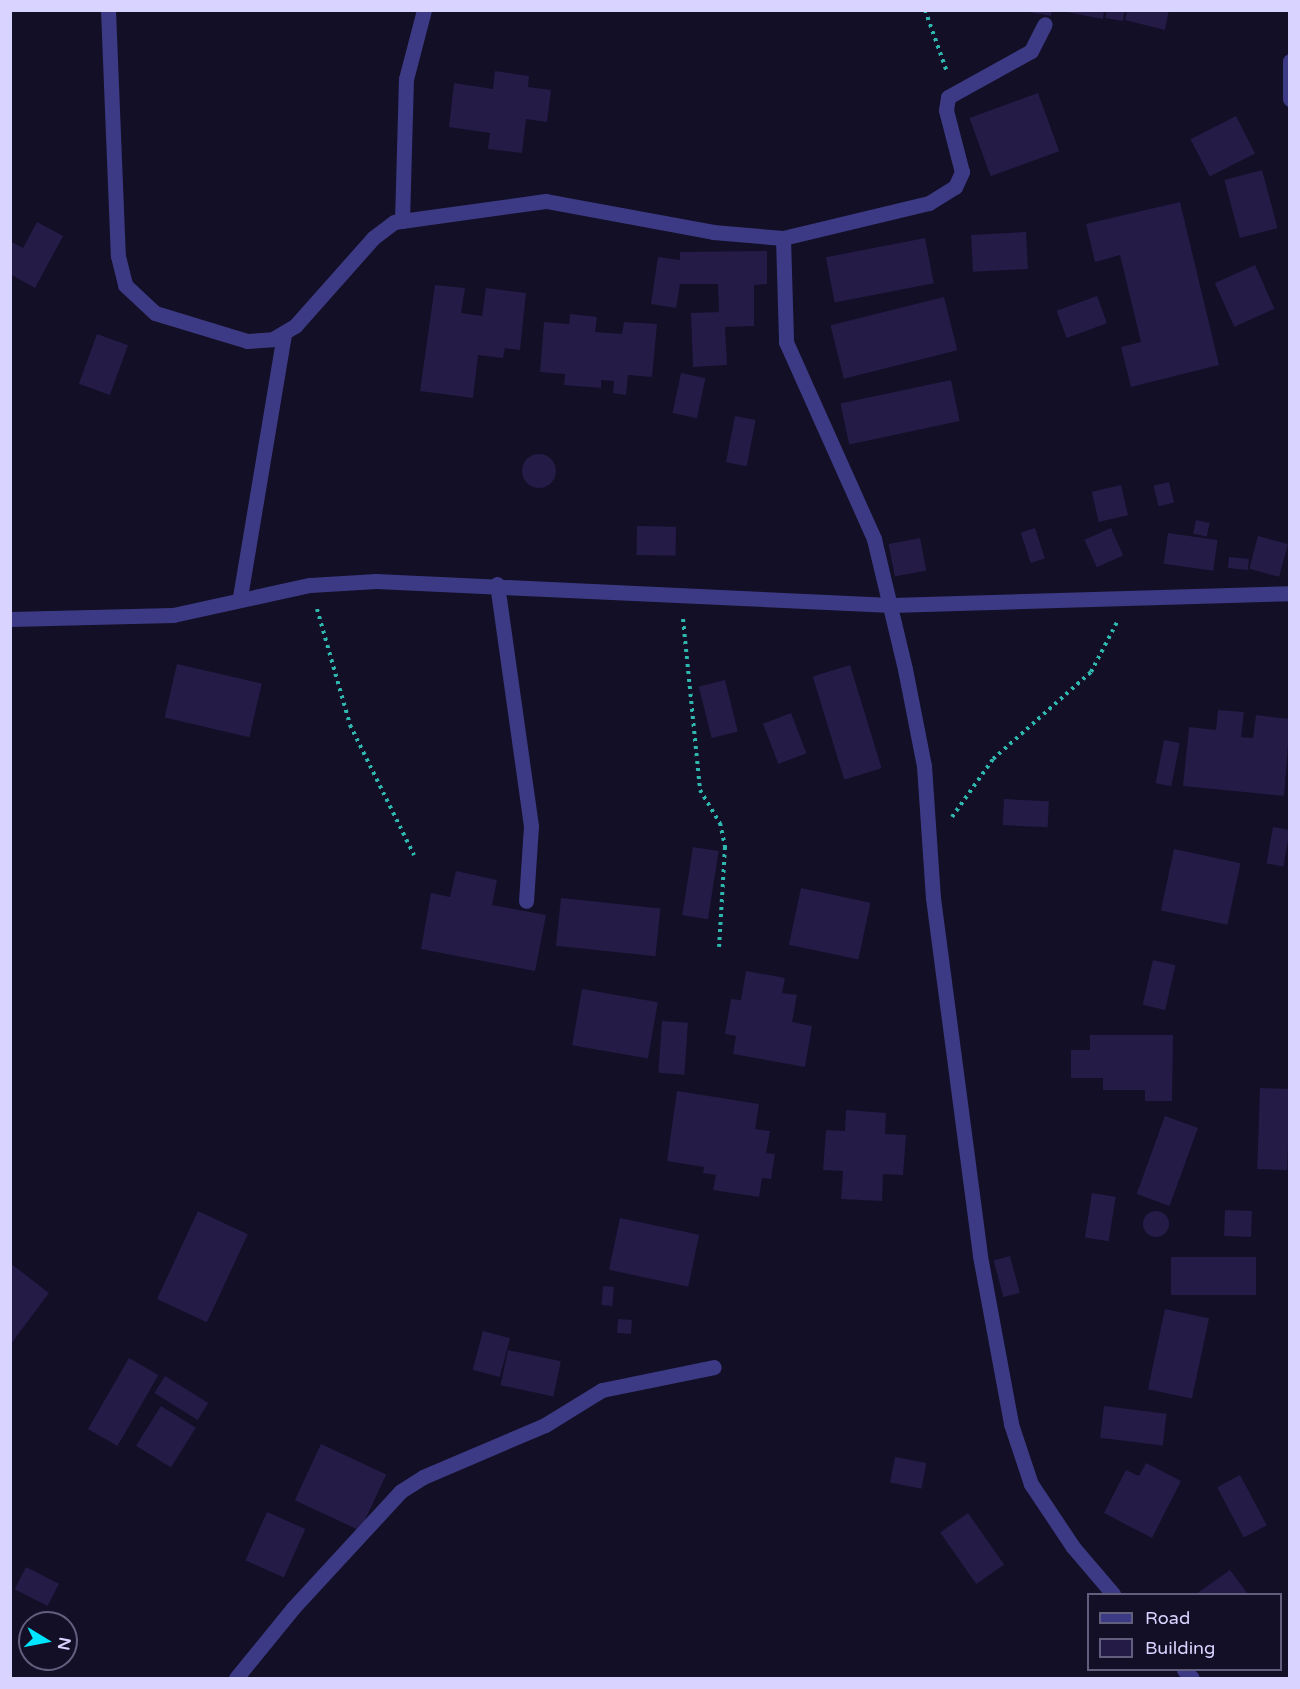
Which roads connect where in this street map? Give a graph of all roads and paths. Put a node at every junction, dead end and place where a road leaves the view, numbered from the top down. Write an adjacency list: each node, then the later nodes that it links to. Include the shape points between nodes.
1 (108, 10): 10 (street, via 118,256 125,285 155,313 199,330 247,341)
2 (424, 10): 8 (street, via 406,79)
3 (925, 10): 6 (path)
4 (1045, 24): 6 (street, via 1031,51)
5 (1290, 61): 7 (street)
6 (953, 91): 9 (street, via 946,110 960,163 955,187 929,203)
7 (1290, 99)
8 (402, 221): 9 (street, via 546,201 713,231); 10 (street, via 373,238)
9 (783, 238): 17 (street, via 786,342 874,539)
10 (284, 335): 15 (street)
11 (497, 584): 12 (street, via 376,581); 14 (street); 21 (street, via 532,837)
12 (310, 585): 15 (street); 20 (path, via 350,725)
13 (1290, 593): 16 (street)
14 (681, 595): 17 (street); 22 (path, via 700,790 720,823 725,846)
15 (240, 597): 18 (street, via 173,615)
16 (1129, 600): 17 (street); 19 (path, via 1091,672 993,759)
17 (891, 605): 19 (street, via 924,766)
18 (10, 619)
19 (929, 850): 24 (street, via 978,1245 1011,1424 1031,1485 1073,1547)
20 (414, 855)
21 (526, 901)
22 (719, 947)
23 (714, 1367): 25 (street, via 602,1390 545,1425 401,1491 293,1608)
24 (1112, 1593)
25 (236, 1678)

